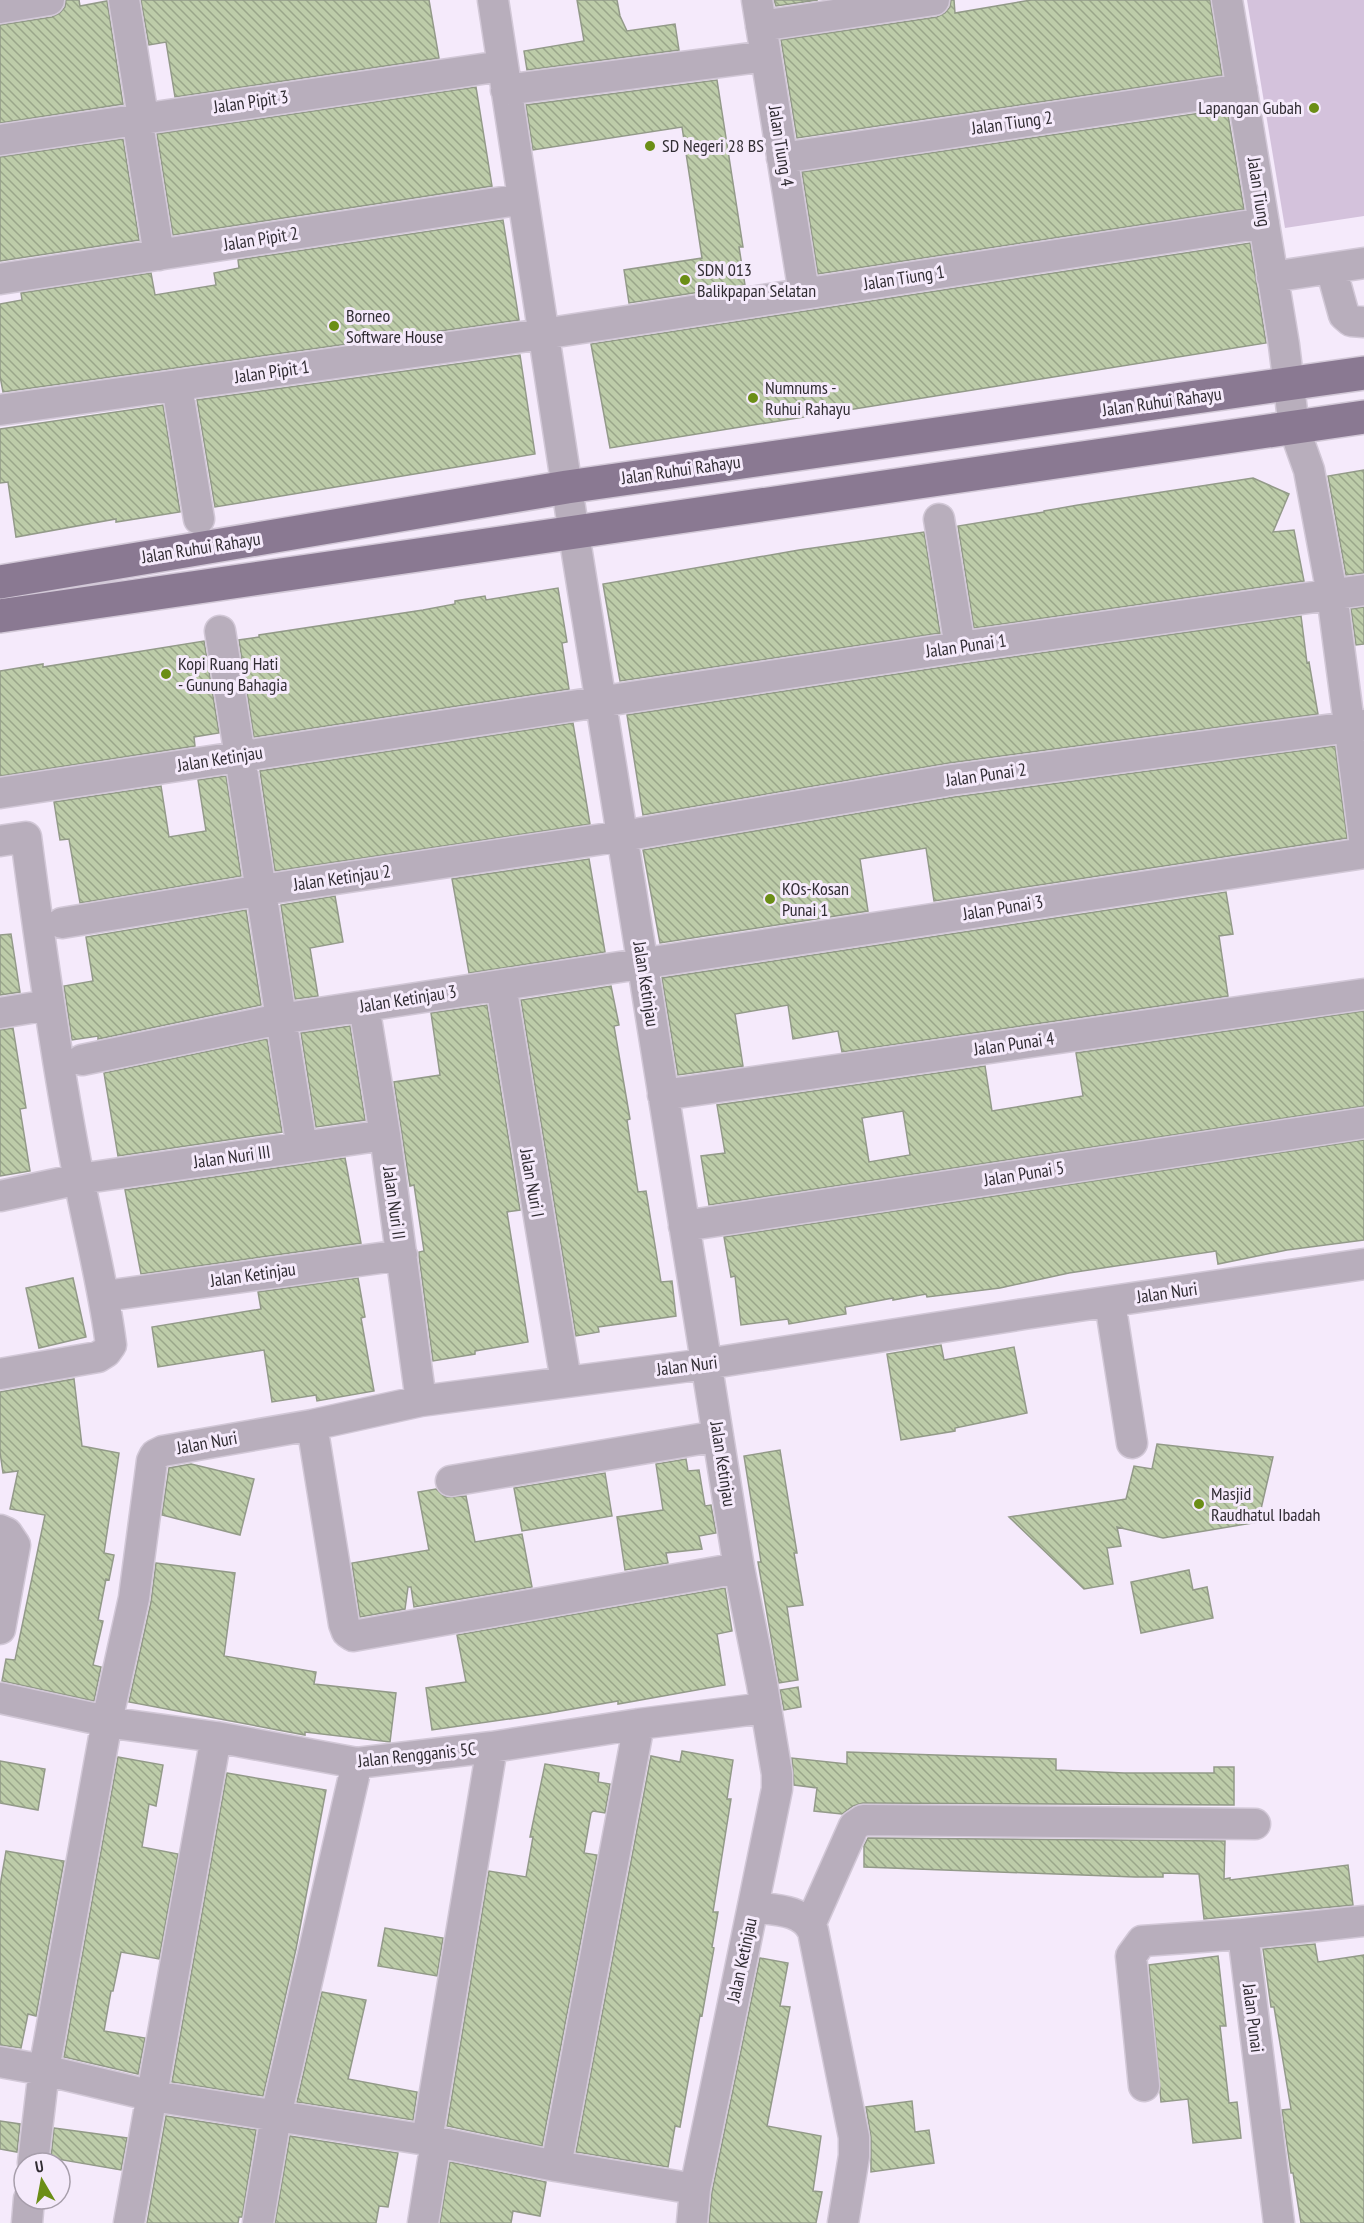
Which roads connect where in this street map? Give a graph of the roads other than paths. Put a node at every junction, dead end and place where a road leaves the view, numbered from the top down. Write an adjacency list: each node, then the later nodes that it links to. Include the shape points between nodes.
1 (49, 0): 6 (street)
2 (124, 0): 11 (street)
3 (493, 0): 9 (street, Jalan Ketinjau)
4 (934, 0): 7 (street)
5 (1227, 0): 10 (street, Jalan Tiung)
6 (0, 8)
7 (759, 13): 8 (street, Jalan Tiung 4)
8 (766, 56): 9 (street, Jalan Pipit 3); 13 (street, Jalan Tiung 4)
9 (504, 78): 11 (street, Jalan Pipit 3); 14 (street, Jalan Ketinjau)
10 (1242, 89): 13 (street, Jalan Tiung 2); 15 (street, Jalan Tiung)
11 (140, 118): 12 (street, Jalan Pipit 3); 16 (street)
12 (0, 140)
13 (782, 158): 21 (street, Jalan Tiung 4)
14 (523, 199): 16 (street, Jalan Pipit 2); 23 (street, Jalan Ketinjau)
15 (1264, 223): 19 (street, Jalan Tiung); 21 (street, Jalan Tiung 1)
16 (159, 255): 20 (street, Jalan Pipit 2)
17 (1364, 262): 18 (street)
18 (1331, 268): 19 (street); 22 (street, via 1344,315 1351,321)
19 (1272, 277): 25 (street, Jalan Tiung)
20 (0, 279)
21 (804, 292): 23 (street, Jalan Tiung 1)
22 (1364, 322)
23 (543, 334): 26 (street, Jalan Pipit 1); 30 (street, Jalan Ketinjau)
24 (1364, 374): 25 (main road, Jalan Ruhui Rahayu)
25 (1287, 385): 29 (street, Jalan Tiung); 30 (main road, Jalan Ruhui Rahayu)
26 (177, 386): 27 (street, Jalan Pipit 1); 31 (street)
27 (0, 410)
28 (1364, 417): 29 (main road)
29 (1294, 428): 33 (main road); 36 (street, Jalan Tiung, via 1309,470)
30 (567, 487): 33 (street, Jalan Ketinjau); 34 (main road, Jalan Ruhui Rahayu)
31 (199, 519)
32 (939, 519): 39 (street)
33 (574, 534): 37 (main road); 40 (street, Jalan Ketinjau)
34 (0, 582)
35 (1364, 590): 36 (street, Jalan Punai 1)
36 (1332, 594): 39 (street, Jalan Punai 1); 41 (street, Jalan Tiung)
37 (0, 616)
38 (220, 631): 42 (street)
39 (960, 647): 40 (street, Jalan Punai 1)
40 (601, 702): 42 (street, Jalan Ketinjau); 44 (street, Jalan Ketinjau)
41 (1358, 726): 44 (street, Jalan Punai 2, via 951,780); 45 (street, Jalan Tiung)
42 (240, 755): 43 (street, Jalan Ketinjau); 48 (street)
43 (0, 793)
44 (622, 837): 48 (street, Jalan Ketinjau 2); 50 (street, Jalan Ketinjau)
45 (1364, 838)
46 (0, 841): 53 (street, via 26,837)
47 (1364, 853): 50 (street, Jalan Punai 3)
48 (262, 890): 49 (street, Jalan Ketinjau 2); 56 (street)
49 (62, 923)
50 (642, 963): 51 (street, Jalan Ketinjau 3); 58 (street, Jalan Ketinjau)
51 (501, 985): 54 (street, Jalan Ketinjau 3); 71 (street, Jalan Nuri I)
52 (1364, 994): 58 (street, Jalan Punai 4)
53 (49, 1005): 55 (street); 62 (street)
54 (364, 1006): 56 (street, Jalan Ketinjau 3); 60 (street, Jalan Nuri II)
55 (0, 1013)
56 (280, 1020): 57 (street, Jalan Ketinjau 3); 61 (street)
57 (82, 1060)
58 (663, 1095): 64 (street, Jalan Ketinjau)
59 (1364, 1123): 64 (street, Jalan Punai 5)
60 (385, 1135): 61 (street, Jalan Nuri III); 65 (street, Jalan Nuri II)
61 (302, 1147): 62 (street, Jalan Nuri III)
62 (79, 1179): 63 (street, Jalan Nuri III); 67 (street)
63 (0, 1196)
64 (684, 1226): 69 (street, Jalan Ketinjau)
65 (402, 1255): 67 (street, Jalan Ketinjau); 72 (street, Jalan Nuri II)
66 (1364, 1264): 68 (street, Jalan Nuri)
67 (105, 1296): 70 (street, via 111,1345 106,1352 98,1357)
68 (1110, 1302): 69 (street, Jalan Nuri); 75 (street)
69 (706, 1364): 71 (street, Jalan Nuri); 74 (street, Jalan Ketinjau)
70 (0, 1374)
71 (566, 1381): 72 (street, Jalan Nuri)
72 (421, 1401): 73 (street, Jalan Nuri)
73 (312, 1425): 78 (street, via 344,1624 353,1636); 82 (street, Jalan Nuri, via 155,1455 134,1598)
74 (718, 1436): 76 (street); 78 (street, Jalan Ketinjau)
75 (1132, 1443)
76 (451, 1481)
77 (7, 1538): 79 (street)
78 (739, 1568): 81 (street, Jalan Ketinjau)
79 (0, 1629)
80 (0, 1698): 82 (street, Jalan Rengganis 5C)
81 (765, 1708): 83 (street, Jalan Rengganis 5C); 88 (street, Jalan Ketinjau, via 777,1789)
82 (107, 1721): 84 (street, Jalan Rengganis 5C); 93 (street)
83 (639, 1724): 85 (street, Jalan Rengganis 5C); 99 (street)
84 (216, 1737): 86 (street, Jalan Rengganis 5C); 95 (street)
85 (492, 1747): 86 (street, Jalan Rengganis 5C); 97 (street)
86 (357, 1763): 96 (street)
87 (1255, 1824): 90 (street, via 863,1820 854,1826)
88 (753, 1906): 90 (street, via 794,1913); 100 (street, Jalan Ketinjau)
89 (1364, 1921): 91 (street)
90 (810, 1925): 105 (street, via 854,2137)
91 (1243, 1934): 94 (street, via 1142,1941 1136,1947 1131,1956); 106 (street, Jalan Punai)
92 (0, 2062): 93 (street)
93 (44, 2070): 95 (street); 98 (street)
94 (1144, 2086)
95 (153, 2096): 96 (street); 101 (street)
96 (276, 2116): 97 (street); 102 (street)
97 (431, 2141): 99 (street); 103 (street)
98 (34, 2151)
99 (556, 2166): 100 (street)
100 (695, 2189): 104 (street, Jalan Ketinjau)
101 (129, 2223)
102 (258, 2223)
103 (423, 2223)
104 (692, 2223)
105 (843, 2223)
106 (1279, 2223)

